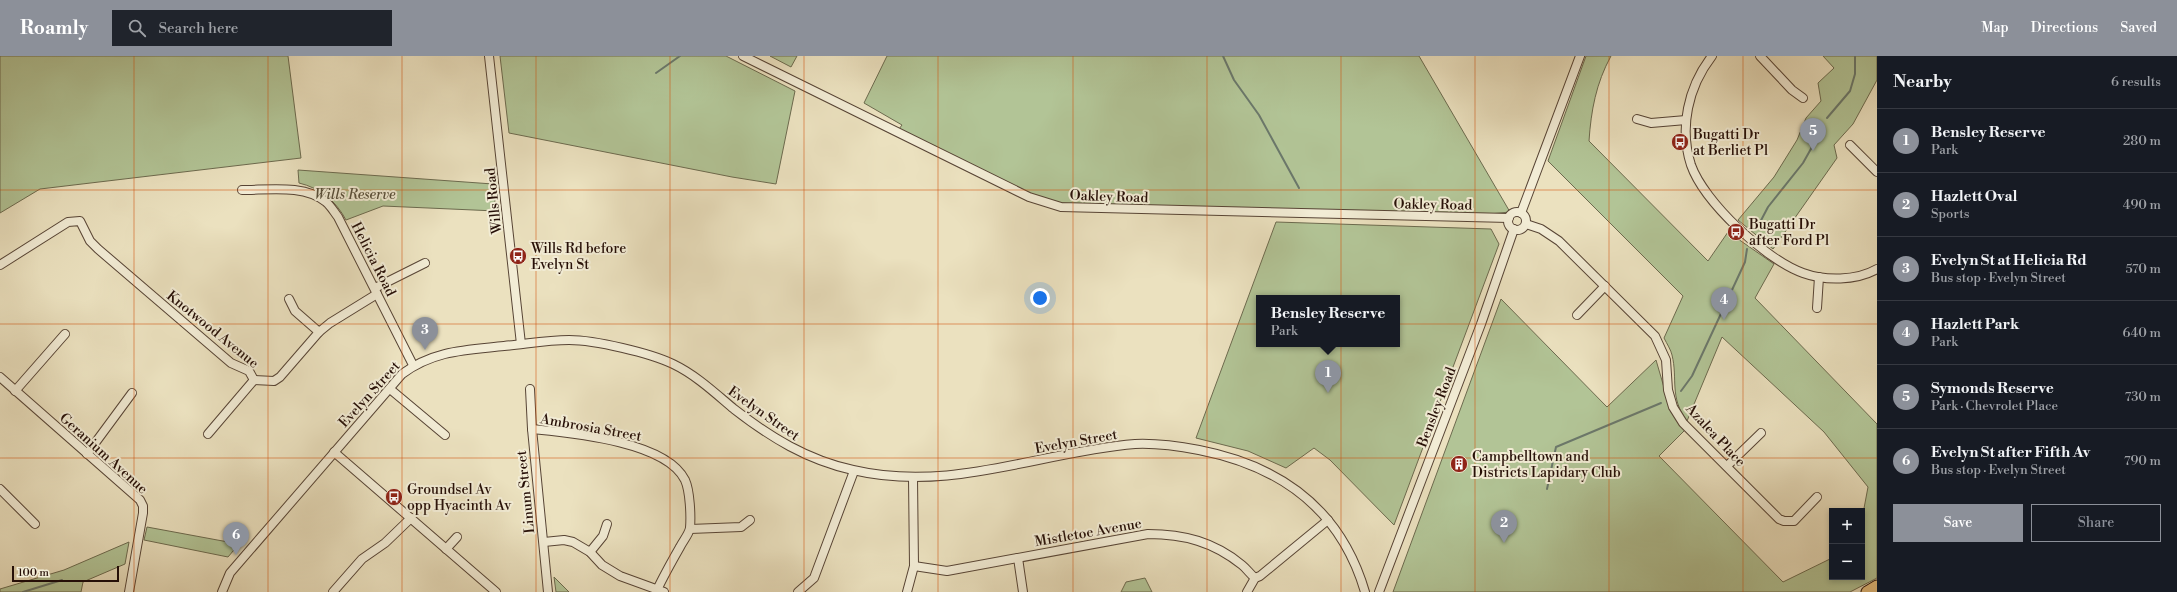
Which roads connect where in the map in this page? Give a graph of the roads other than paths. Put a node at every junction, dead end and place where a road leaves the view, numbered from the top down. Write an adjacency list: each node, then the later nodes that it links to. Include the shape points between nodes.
1 (489, 56): 27 (street, Wills Road)
2 (743, 56): 13 (street, Oakley Road, via 1029,197 1061,207)
3 (1580, 56): 12 (street)
4 (1712, 56): 8 (street, via 1704,66 1693,90)
5 (1760, 56): 6 (street)
6 (1803, 98)
7 (1637, 119): 8 (street, via 1651,123)
8 (1686, 120): 19 (street, via 1686,142 1692,165 1712,202 1744,233 1780,261 1803,273)
9 (1850, 145): 10 (street)
10 (1877, 172)
11 (242, 190): 21 (street, Helicia Road, via 301,191 314,194 326,202 338,217)
12 (1521, 213): 13 (street, via 1515,213); 14 (street, via 1526,218)
13 (1509, 218): 15 (street, via 1509,224)
14 (1526, 224): 15 (street, via 1521,229); 20 (street, Azalea Place, via 1559,241)
15 (1514, 229): 71 (street, Bensley Road, via 1481,324)
16 (425, 263): 21 (street, Knotwood Avenue)
17 (0, 265): 30 (street, Knotwood Avenue, via 68,222 80,221 90,241 98,249 231,363 249,372)
18 (1876, 271): 19 (street, via 1851,277)
19 (1819, 277): 23 (street)
20 (1605, 286): 24 (street); 41 (street, Azalea Place, via 1655,336 1666,360 1668,390 1673,407 1683,422)
21 (376, 291): 25 (street, Knotwood Avenue); 28 (street, Helicia Road)
22 (289, 299): 25 (street, via 295,311)
23 (1817, 308)
24 (1577, 315)
25 (319, 332): 30 (street, Knotwood Avenue, via 280,377 274,381)
26 (65, 334): 33 (street)
27 (521, 344): 28 (street, Evelyn Street, via 443,353); 42 (street, Evelyn Street, via 573,340 664,360 694,377 750,422 782,443 814,459)
28 (414, 365): 31 (street, Evelyn Street)
29 (0, 377): 33 (street, Geranium Avenue)
30 (254, 380): 37 (street)
31 (390, 388): 38 (street); 39 (street, Evelyn Street)
32 (530, 389): 35 (street, Linum Street)
33 (15, 391): 40 (street, Geranium Avenue)
34 (132, 393): 40 (street)
35 (532, 429): 51 (street, Ambrosia Street, via 563,432 637,446 649,451 678,470 685,480 689,495); 53 (street, Linum Street)
36 (1761, 433): 41 (street)
37 (208, 434)
38 (445, 435)
39 (334, 452): 46 (street); 62 (street, Evelyn Street, via 230,573)
40 (87, 454): 61 (street, Geranium Avenue, via 140,500 143,506)
41 (1727, 466): 45 (street, Azalea Place, via 1784,521 1797,518)
42 (854, 471): 43 (street, Evelyn Street); 66 (street, via 814,578)
43 (913, 478): 48 (street, Evelyn Street, via 960,475 1134,444 1178,446 1224,455 1261,468 1299,492); 57 (street)
44 (0, 489): 49 (street)
45 (1817, 497)
46 (411, 518): 54 (street); 63 (street, via 385,543 362,559)
47 (750, 520): 51 (street, via 741,527)
48 (1328, 520): 58 (street); 70 (street, Evelyn Street, via 1350,551)
49 (35, 524)
50 (607, 524): 55 (street, via 603,536)
51 (690, 529): 60 (street)
52 (457, 537): 54 (street)
53 (544, 542): 55 (street, via 564,540); 65 (street, Linum Street)
54 (446, 549): 64 (street)
55 (590, 552): 60 (street, via 602,565 620,576)
56 (1018, 558): 57 (street, Mistletoe Avenue, via 948,571); 58 (street, Mistletoe Avenue, via 1148,534 1169,534 1200,540 1216,547 1243,565); 68 (street)
57 (914, 566): 67 (street)
58 (1255, 578): 69 (street)
59 (1877, 586): 72 (main road)
60 (661, 591)
61 (128, 592)
62 (222, 592)
63 (333, 592)
64 (496, 592)
65 (548, 592)
66 (798, 592)
67 (907, 592)
68 (1023, 592)
69 (1247, 592)
70 (1365, 592)
71 (1379, 592)
72 (1867, 592)

